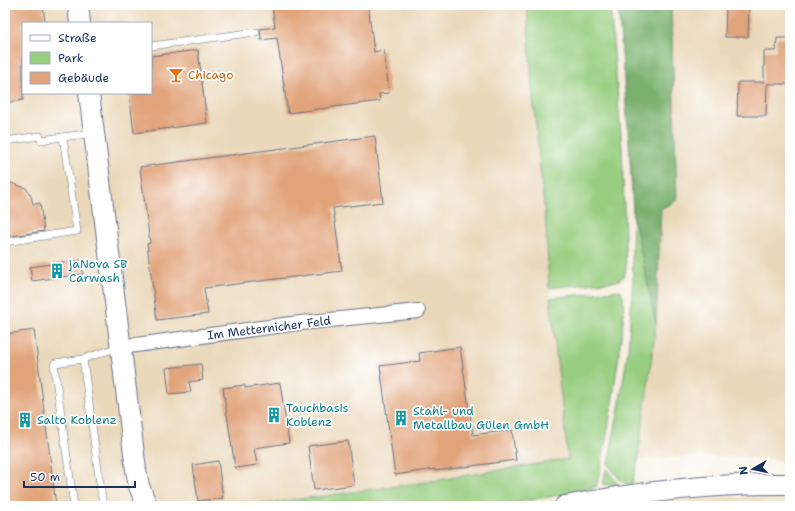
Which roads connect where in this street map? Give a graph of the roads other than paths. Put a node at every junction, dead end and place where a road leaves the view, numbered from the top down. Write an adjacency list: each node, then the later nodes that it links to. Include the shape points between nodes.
1 (78, 5): 2 (street)
2 (80, 22)
3 (256, 32): 4 (lane)
4 (152, 46)
5 (89, 94): 6 (street)
6 (94, 132): 7 (lane); 11 (street)
7 (63, 137): 8 (lane, via 41,140 40,136); 9 (lane, via 77,231)
8 (5, 141)
9 (5, 242)
10 (418, 310): 11 (street, Im Metternicher Feld)
11 (121, 347): 12 (lane); 16 (street, via 136,470)
12 (83, 359): 14 (lane, via 54,365); 15 (lane)
13 (790, 484): 17 (street, via 752,483 686,488)
14 (74, 506)
15 (103, 506)
16 (147, 506)
17 (565, 506)

